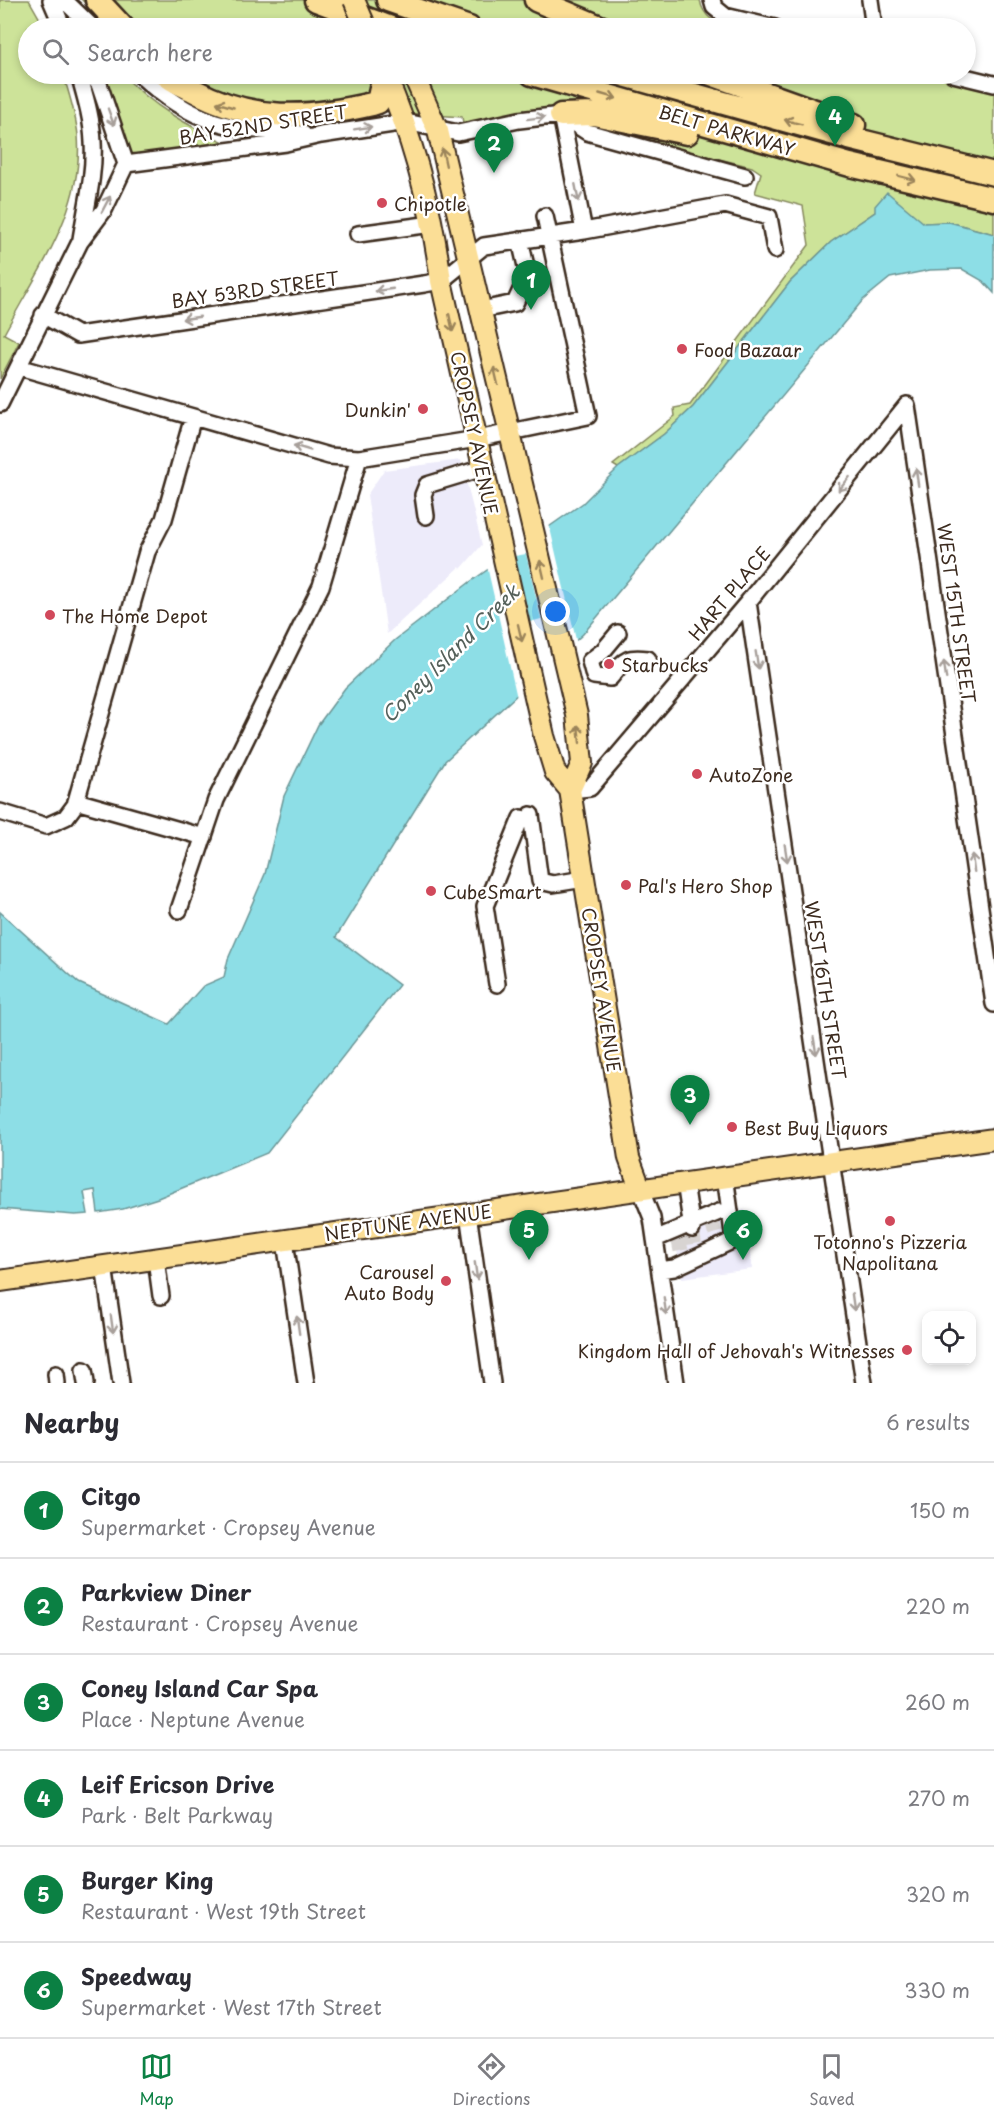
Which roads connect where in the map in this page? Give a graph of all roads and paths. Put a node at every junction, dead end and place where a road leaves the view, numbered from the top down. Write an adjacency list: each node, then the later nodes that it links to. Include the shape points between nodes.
1 (51, 0): 11 (street)
2 (63, 0): 12 (street)
3 (97, 0): 13 (highway)
4 (316, 0): 15 (highway)
5 (354, 0): 14 (main road, bridge)
6 (383, 0): 16 (main road)
7 (388, 0): 17 (highway)
8 (536, 0): 18 (highway)
9 (870, 0): 20 (street)
10 (713, 4): 19 (street, via 725,16)
11 (59, 18)
12 (82, 18)
13 (114, 18)
14 (362, 18)
15 (366, 18)
16 (389, 18)
17 (440, 18)
18 (578, 18)
19 (733, 18)
20 (873, 18)
21 (976, 80): 32 (street)
22 (82, 84): 49 (street, via 93,143)
23 (99, 84): 38 (street, one-way to 38)
24 (151, 84): 37 (street, via 191,114 239,130)
25 (182, 84): 26 (highway, one-way to 25, via 378,102 372,105 298,116 268,116 219,105)
26 (382, 84)
27 (389, 84): 34 (main road, CROPSEY AVENUE)
28 (417, 84): 35 (main road, CROPSEY AVENUE)
29 (567, 84): 39 (highway, BELT PARKWAY, one-way to 39)
30 (661, 84): 36 (highway, BELT PARKWAY, one-way to 30)
31 (736, 84): 36 (highway)
32 (994, 84)
33 (561, 115): 35 (street, one-way to 33, via 458,134); 39 (highway, via 594,114 764,152); 41 (street, via 587,132); 45 (street, one-way to 45)
34 (406, 122): 35 (street); 37 (street, BAY 52ND STREET, one-way to 34); 44 (main road, CROPSEY AVENUE)
35 (438, 131): 51 (main road, CROPSEY AVENUE, one-way to 35)
36 (851, 131): 40 (highway)
37 (321, 135): 38 (street, BAY 52ND STREET)
38 (126, 164): 49 (street, one-way to 38, via 104,210)
39 (850, 165): 42 (highway, BELT PARKWAY, one-way to 42)
40 (994, 174)
41 (745, 176)
42 (994, 200)
43 (545, 216): 47 (street)
44 (432, 224): 46 (street); 52 (main road, CROPSEY AVENUE)
45 (584, 231): 47 (street); 50 (street, via 725,205 769,217)
46 (358, 234)
47 (549, 236): 48 (street); 59 (street, via 588,416)
48 (520, 240): 51 (street, via 484,246); 53 (street, via 528,275 515,303)
49 (80, 242): 54 (street)
50 (775, 250)
51 (469, 258): 52 (street); 53 (main road, CROPSEY AVENUE)
52 (441, 281): 54 (street, BAY 53RD STREET, one-way to 54, via 78,334); 60 (main road, CROPSEY AVENUE, one-way to 60)
53 (481, 310): 59 (main road, CROPSEY AVENUE, one-way to 53)
54 (44, 315): 55 (street)
55 (19, 367): 56 (street); 58 (street)
56 (0, 404)
57 (907, 405): 64 (street, HART PLACE, one-way to 64); 74 (street, WEST 15TH STREET, one-way to 57)
58 (193, 417): 61 (street, one-way to 58, via 329,456); 68 (street, via 164,519 147,552)
59 (510, 433): 60 (street); 67 (main road, CROPSEY AVENUE, one-way to 59, via 582,763 577,715)
60 (477, 439): 61 (street); 62 (main road, CROPSEY AVENUE)
61 (359, 458): 70 (street, via 321,586 216,800)
62 (483, 468): 63 (street, via 427,484 423,495); 67 (main road, CROPSEY AVENUE, one-way to 67, via 555,772)
63 (426, 516)
64 (748, 603): 67 (street, HART PLACE, via 590,788); 76 (street, WEST 16TH STREET, one-way to 76)
65 (618, 633): 66 (street, via 590,661 594,676 610,678 625,659)
66 (648, 659)
67 (570, 790): 71 (main road, CROPSEY AVENUE)
68 (76, 801): 69 (street, via 66,817 46,826); 70 (street)
69 (0, 812)
70 (204, 837): 72 (street)
71 (584, 879): 73 (street, via 553,884 540,880 526,817 485,906); 79 (main road, CROPSEY AVENUE, via 629,1158)
72 (179, 910)
73 (497, 984)
74 (994, 1004)
75 (994, 1139): 76 (main road, NEPTUNE AVENUE)
76 (832, 1161): 77 (main road, NEPTUNE AVENUE); 94 (street, WEST 16TH STREET, one-way to 94)
77 (724, 1176): 78 (main road, NEPTUNE AVENUE); 80 (street)
78 (685, 1182): 79 (main road, NEPTUNE AVENUE); 82 (street)
79 (640, 1188): 81 (main road, NEPTUNE AVENUE); 83 (street, via 652,1218)
80 (729, 1210): 82 (street); 87 (street, via 734,1240 717,1241)
81 (468, 1214): 84 (main road, NEPTUNE AVENUE); 92 (street, one-way to 92)
82 (692, 1227): 83 (street)
83 (655, 1239): 87 (street)
84 (285, 1241): 85 (main road, NEPTUNE AVENUE); 91 (street, one-way to 84)
85 (156, 1259): 86 (main road, NEPTUNE AVENUE); 89 (street)
86 (104, 1266): 88 (main road, NEPTUNE AVENUE); 90 (street, one-way to 90)
87 (660, 1270): 93 (street, one-way to 93)
88 (0, 1281)
89 (161, 1296)
90 (121, 1383)
91 (306, 1383)
92 (492, 1383)
93 (676, 1383)
94 (864, 1383)

